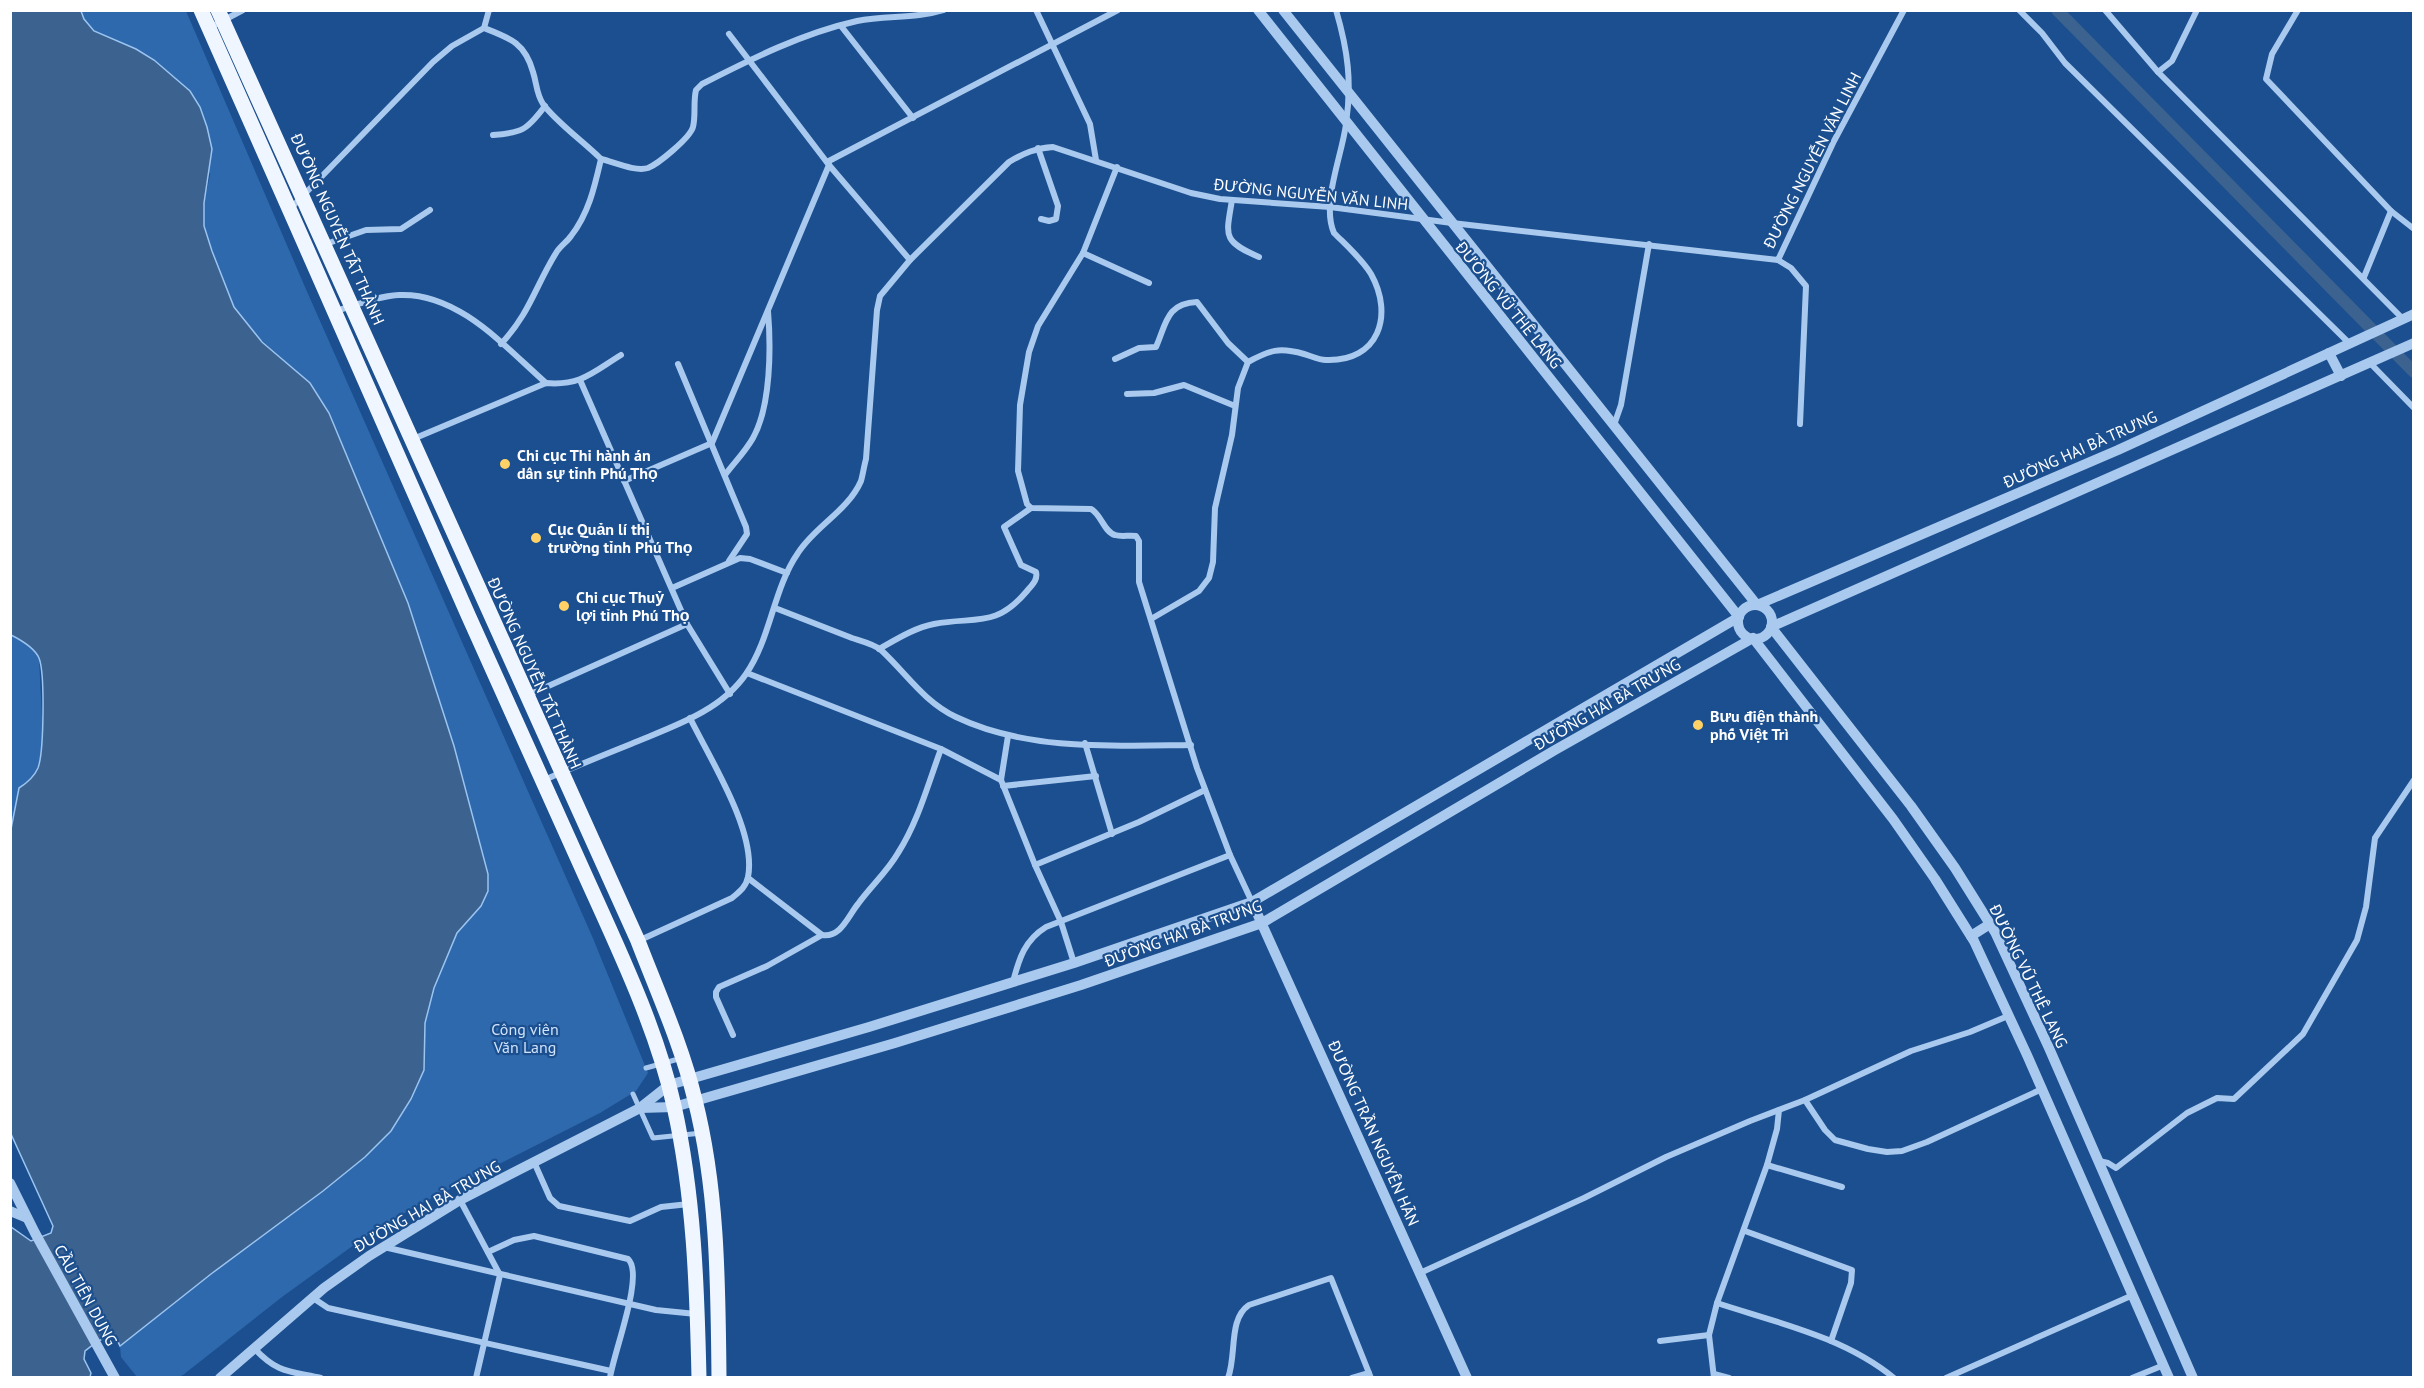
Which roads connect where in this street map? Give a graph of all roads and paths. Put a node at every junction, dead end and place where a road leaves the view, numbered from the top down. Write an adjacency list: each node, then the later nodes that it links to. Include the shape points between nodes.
1 (201, 10): 17 (main road)
2 (243, 10): 15 (street)
3 (489, 10): 18 (street)
4 (944, 10): 16 (street)
5 (1036, 10): 20 (street)
6 (1118, 10): 20 (street)
7 (1258, 10): 26 (street, ĐƯỜNG VŨ THÊ LANG)
8 (1283, 10): 23 (street, ĐƯỜNG VŨ THÊ LANG)
9 (1336, 10): 23 (street, via 1349,63)
10 (1904, 10): 48 (street, ĐƯỜNG NGUYỄN VĂN LINH, via 1834,141)
11 (2019, 10): 56 (street, via 2065,63)
12 (2105, 10): 22 (street)
13 (2197, 10): 22 (street, via 2172,61)
14 (2297, 11): 38 (street, via 2272,54 2266,79)
15 (221, 16): 17 (street); 33 (main road, ĐƯỜNG NGUYỄN TẤT THÀNH)
16 (841, 26): 21 (street); 25 (street)
17 (209, 28): 36 (main road)
18 (484, 28): 24 (street, via 520,45); 33 (street, via 433,62)
19 (729, 34): 21 (street)
20 (1052, 45): 25 (street); 30 (street, via 1090,124)
21 (750, 60): 29 (street, via 696,90 690,134 654,164 639,168); 31 (street)
22 (2158, 72): 49 (street)
23 (1348, 92): 26 (street); 41 (street, ĐƯỜNG VŨ THÊ LANG)
24 (545, 106): 27 (street, via 526,129); 29 (street)
25 (913, 118): 31 (street)
26 (1346, 124): 35 (street); 40 (street, ĐƯỜNG VŨ THÊ LANG)
27 (493, 135)
28 (1038, 148): 30 (street, ĐƯỜNG NGUYỄN VĂN LINH, via 1053,147); 39 (street, via 1058,206 1056,219); 47 (street, via 1009,162)
29 (601, 159): 55 (street, via 582,219 557,251 524,316)
30 (1096, 160): 32 (street, ĐƯỜNG NGUYỄN VĂN LINH)
31 (828, 164): 47 (street); 52 (street)
32 (1116, 167): 34 (street, ĐƯỜNG NGUYỄN VĂN LINH, via 1191,193); 45 (street)
33 (303, 196): 36 (street); 44 (main road, ĐƯỜNG NGUYỄN TẤT THÀNH)
34 (1232, 200): 35 (street, ĐƯỜNG NGUYỄN VĂN LINH); 46 (street, via 1227,228 1230,240)
35 (1329, 207): 40 (street, ĐƯỜNG NGUYỄN VĂN LINH); 61 (street, via 1334,233 1370,273 1379,295 1382,323 1370,345 1348,358 1325,360 1287,349 1267,351)
36 (290, 209): 53 (main road)
37 (430, 210): 44 (street, via 401,229 366,230)
38 (2391, 211): 42 (street); 49 (street)
39 (1041, 219)
40 (1422, 219): 41 (street, ĐƯỜNG NGUYỄN VĂN LINH); 82 (street, ĐƯỜNG VŨ THÊ LANG)
41 (1452, 223): 43 (street, ĐƯỜNG NGUYỄN VĂN LINH); 71 (street, ĐƯỜNG VŨ THÊ LANG)
42 (2414, 229)
43 (1648, 244): 48 (street, ĐƯỜNG NGUYỄN VĂN LINH); 71 (street, via 1622,405)
44 (325, 245): 51 (main road, ĐƯỜNG NGUYỄN TẤT THÀNH)
45 (1083, 253): 50 (street); 76 (street, via 1038,326 1029,351 1020,405 1018,471)
46 (1259, 256)
47 (910, 260): 78 (street, via 880,296 866,459 860,481 849,500 798,552)
48 (1778, 260): 70 (street, via 1806,286)
49 (2364, 277): 54 (street)
50 (1149, 283)
51 (353, 306): 53 (street); 55 (street, via 396,295 438,301 473,321); 72 (main road, ĐƯỜNG NGUYỄN TẤT THÀNH)
52 (768, 309): 73 (street); 74 (street, via 771,350 760,421 754,437)
53 (336, 311): 99 (main road)
54 (2408, 317): 56 (street, ĐƯỜNG HAI BÀ TRƯNG)
55 (501, 344): 66 (street)
56 (2350, 344): 58 (street, ĐƯỜNG HAI BÀ TRƯNG)
57 (2414, 344): 62 (street)
58 (2329, 353): 64 (street); 80 (street, ĐƯỜNG HAI BÀ TRƯNG, via 2118,450)
59 (621, 355): 65 (street)
60 (1115, 359): 61 (street, via 1139,348 1156,347 1168,316 1190,302 1197,302)
61 (1248, 362): 68 (street)
62 (2370, 363): 64 (street); 69 (street)
63 (678, 364): 73 (street)
64 (2341, 376): 85 (street)
65 (580, 380): 66 (street, via 568,385); 75 (street)
66 (546, 383): 72 (street)
67 (1127, 394): 68 (street, via 1154,393 1184,385)
68 (1235, 406): 83 (street, via 1215,508 1209,578 1199,591)
69 (2414, 408)
70 (1800, 424)
71 (1614, 426): 80 (street, ĐƯỜNG VŨ THÊ LANG)
72 (412, 440): 90 (main road, ĐƯỜNG NGUYỄN TẤT THÀNH)
73 (711, 443): 74 (street); 75 (street)
74 (725, 475): 77 (street, via 747,534)
75 (624, 481): 79 (street)
76 (1031, 508): 83 (street, via 1091,509 1115,535 1136,536 1139,582); 87 (street, via 1004,527 1021,565 1036,572 1034,582 1023,596 988,619 935,624 909,632)
77 (729, 561): 78 (street, via 750,559); 79 (street)
78 (787, 573): 81 (street)
79 (672, 588): 84 (street)
80 (1757, 605): 82 (street, via 1746,608); 85 (street, via 1769,613)
81 (775, 608): 87 (street); 88 (street)
82 (1739, 617): 86 (street, via 1741,631); 106 (street, ĐƯỜNG HAI BÀ TRƯNG)
83 (1151, 619): 94 (street)
84 (687, 624): 89 (street); 90 (street)
85 (1771, 627): 86 (street, via 1764,636); 109 (street, ĐƯỜNG VŨ THÊ LANG, via 1911,806)
86 (1753, 638): 108 (street, ĐƯỜNG HAI BÀ TRƯNG); 111 (street, via 1893,819)
87 (879, 649): 92 (street, via 932,702 954,716)
88 (747, 673): 89 (street); 95 (street)
89 (730, 694): 91 (street)
90 (526, 696): 96 (main road, ĐƯỜNG NGUYỄN TẤT THÀNH)
91 (690, 718): 96 (street); 105 (street, via 744,830)
92 (1008, 736): 93 (street); 100 (street)
93 (1086, 743): 94 (street); 97 (street)
94 (1191, 745): 101 (street)
95 (941, 750): 100 (street); 110 (street, via 899,852 838,932)
96 (560, 773): 99 (street); 112 (main road, ĐƯỜNG NGUYỄN TẤT THÀNH)
97 (1096, 776): 100 (street); 102 (street)
98 (2414, 780): 131 (street, via 2375,838 2366,907 2357,940 2303,1034 2234,1099 2217,1098 2187,1113 2116,1168)
99 (542, 781): 118 (main road, via 619,950)
100 (1002, 783): 104 (street)
101 (1205, 790): 102 (street); 103 (street)
102 (1112, 834): 104 (street)
103 (1230, 855): 106 (street); 107 (street)
104 (1035, 865): 107 (street)
105 (748, 878): 110 (street); 112 (street, via 732,898)
106 (1252, 902): 108 (street, ĐƯỜNG TRẦN NGUYÊN HÃN); 113 (street, ĐƯỜNG HAI BÀ TRƯNG)
107 (1061, 922): 113 (street); 114 (street, via 1046,927 1029,941 1019,958)
108 (1262, 923): 125 (street, ĐƯỜNG HAI BÀ TRƯNG, via 1081,985); 143 (street, ĐƯỜNG TRẦN NGUYÊN HÃN)
109 (1990, 924): 111 (street); 131 (street, ĐƯỜNG VŨ THÊ LANG)
110 (822, 935): 116 (street, via 719,987 716,997)
111 (1971, 936): 115 (street)
112 (638, 941): 117 (main road, ĐƯỜNG NGUYỄN TẤT THÀNH)
113 (1074, 963): 114 (street, ĐƯỜNG HAI BÀ TRƯNG)
114 (1013, 982): 120 (street, ĐƯỜNG HAI BÀ TRƯNG)
115 (2008, 1016): 122 (street); 124 (street, via 1911,1052)
116 (734, 1035)
117 (682, 1058): 118 (street); 120 (main road, ĐƯỜNG NGUYỄN TẤT THÀNH)
118 (662, 1064): 119 (street); 121 (main road)
119 (646, 1068)
120 (689, 1078): 121 (street, ĐƯỜNG HAI BÀ TRƯNG); 125 (main road, ĐƯỜNG NGUYỄN TẤT THÀNH)
121 (669, 1085): 126 (main road); 127 (street, ĐƯỜNG HAI BÀ TRƯNG)
122 (2042, 1089): 124 (street, via 1927,1142 1887,1152 1835,1140); 145 (street)
123 (633, 1094): 127 (street)
124 (1805, 1100): 128 (street)
125 (696, 1102): 126 (street, ĐƯỜNG HAI BÀ TRƯNG); 129 (main road, ĐƯỜNG NGUYỄN TẤT THÀNH)
126 (674, 1107): 127 (street, ĐƯỜNG HAI BÀ TRƯNG); 130 (main road)
127 (640, 1108): 130 (street, via 654,1138); 132 (street, ĐƯỜNG HAI BÀ TRƯNG)
128 (1779, 1110): 133 (street); 143 (street, via 1666,1157)
129 (702, 1132): 130 (street); 165 (main road, ĐƯỜNG NGUYỄN TẤT THÀNH, via 713,1225)
130 (679, 1135): 137 (main road)
131 (2098, 1161): 174 (street, ĐƯỜNG VŨ THÊ LANG)
132 (534, 1162): 136 (street, ĐƯỜNG HAI BÀ TRƯNG); 137 (street, via 550,1198 559,1206 630,1221 661,1207)
133 (1767, 1165): 135 (street); 140 (street)
134 (10, 1183): 139 (street, CẦU TIÊN DUNG)
135 (1842, 1187)
136 (460, 1200): 141 (street, ĐƯỜNG HAI BÀ TRƯNG); 142 (street)
137 (689, 1204): 149 (main road)
138 (10, 1211): 139 (street)
139 (27, 1218): 156 (street, CẦU TIÊN DUNG)
140 (1745, 1231): 148 (street); 152 (street, via 1852,1270)
141 (383, 1247): 144 (street); 146 (street, ĐƯỜNG HAI BÀ TRƯNG)
142 (488, 1252): 144 (street); 147 (street, via 534,1236 628,1259 634,1269)
143 (1420, 1273): 168 (street, ĐƯỜNG TRẦN NGUYÊN HÃN)
144 (500, 1275): 147 (street); 153 (street)
145 (2133, 1295): 155 (street); 171 (street)
146 (313, 1298): 153 (street, via 328,1308); 154 (street, ĐƯỜNG HAI BÀ TRƯNG)
147 (630, 1302): 149 (street, via 656,1310); 158 (street)
148 (1717, 1303): 150 (street); 152 (street)
149 (698, 1314): 164 (main road)
150 (1709, 1335): 151 (street); 160 (street)
151 (1660, 1341)
152 (1831, 1341): 170 (street, via 1863,1355)
153 (485, 1343): 158 (street); 163 (street)
154 (254, 1348): 157 (street, via 269,1363); 161 (street, ĐƯỜNG HAI BÀ TRƯNG)
155 (2164, 1365): 172 (street); 173 (street)
156 (113, 1374)
157 (290, 1374): 162 (street)
158 (610, 1374)
159 (1370, 1375): 166 (street, via 1331,1278 1241,1311); 167 (street)
160 (1714, 1376): 169 (street)
161 (220, 1377)
162 (321, 1377)
163 (476, 1377)
164 (699, 1377)
165 (719, 1377)
166 (1228, 1377)
167 (1352, 1377)
168 (1465, 1377)
169 (1729, 1377)
170 (1894, 1377)
171 (1946, 1377)
172 (2132, 1377)
173 (2169, 1377)
174 (2193, 1377)

